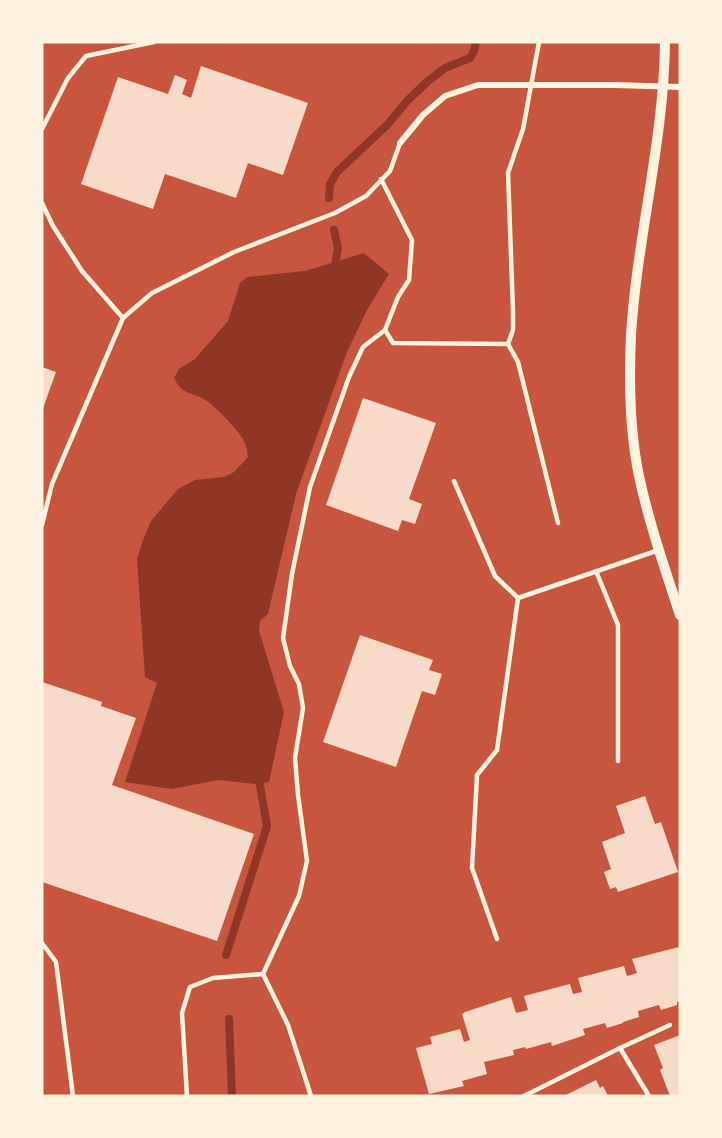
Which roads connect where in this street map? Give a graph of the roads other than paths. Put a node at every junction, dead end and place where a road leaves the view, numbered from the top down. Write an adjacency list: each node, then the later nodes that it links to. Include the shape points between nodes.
1 (154, 42): 6 (lane, via 86,56 68,78)
2 (539, 42): 12 (lane, via 522,129 508,173 513,330)
3 (665, 42): 4 (street)
4 (665, 86): 5 (street); 7 (street, via 478,85 445,96); 16 (street, via 631,336 632,411 639,474)
5 (680, 87)
6 (42, 129)
7 (400, 143): 8 (lane, via 390,171)
8 (381, 179): 10 (lane, via 366,196 335,213 234,252 152,292); 11 (lane, via 412,240 409,280)
9 (42, 203): 10 (lane, via 82,271)
10 (123, 318): 15 (lane, via 52,484)
11 (385, 330): 12 (lane, via 393,343); 23 (lane, via 363,347 349,377 309,487 292,574 283,638 303,708 295,758 307,861 298,896)
12 (508, 345): 14 (lane, via 518,362)
13 (453, 481): 18 (lane, via 495,576)
14 (558, 523)
15 (42, 525)
16 (659, 550): 17 (lane); 19 (street)
17 (596, 571): 18 (lane); 20 (lane, via 618,626)
18 (518, 598): 21 (lane, via 497,750 477,775 472,868)
19 (680, 615)
20 (618, 761)
21 (497, 939)
22 (42, 943): 26 (lane, via 56,962)
23 (263, 974): 27 (lane, via 213,978 190,987 182,1013); 28 (lane, via 288,1025)
24 (670, 1025): 25 (lane)
25 (620, 1048): 29 (lane); 30 (lane)
26 (73, 1096)
27 (187, 1096)
28 (311, 1096)
29 (524, 1096)
30 (649, 1096)

